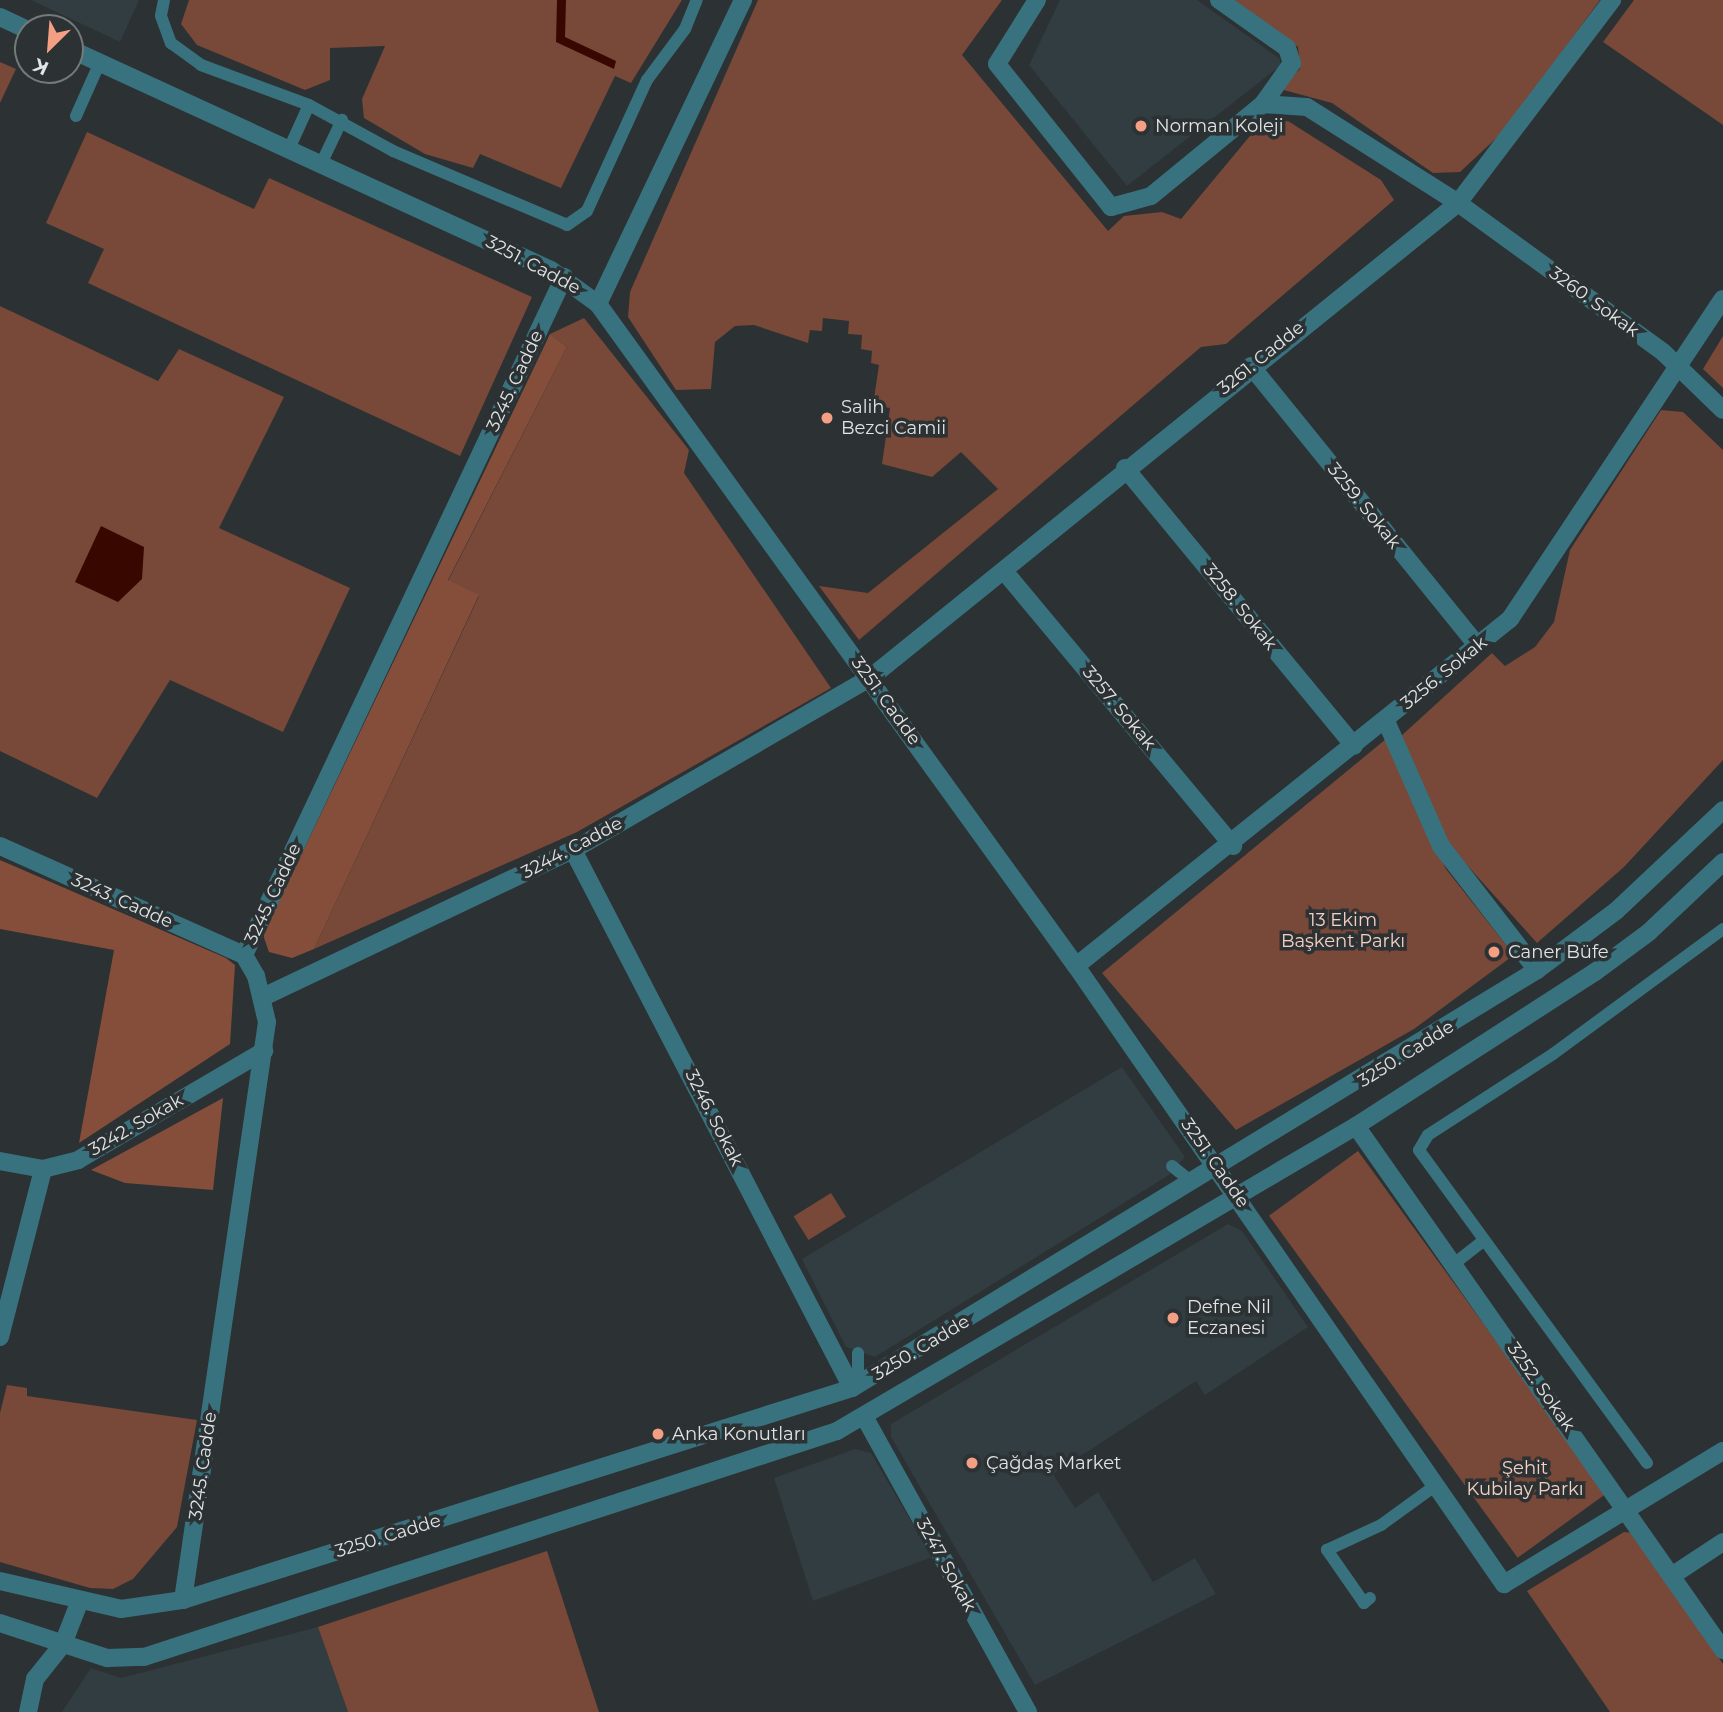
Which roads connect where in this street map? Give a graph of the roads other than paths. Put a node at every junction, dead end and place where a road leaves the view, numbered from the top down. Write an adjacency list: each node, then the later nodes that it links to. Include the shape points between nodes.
1 (164, 0): 9 (lane, via 160,16 171,43 201,65)
2 (697, 0): 12 (lane, via 685,29 648,80 577,222 558,224 393,151)
3 (743, 0): 18 (street)
4 (1037, 0): 10 (street, via 998,64 1111,207 1151,196)
5 (1219, 0): 10 (street, via 1287,48 1292,63)
6 (1612, 0): 15 (street, 3261. Cadde)
7 (84, 55): 8 (street, 3251. Cadde)
8 (100, 62): 11 (lane); 13 (street, 3251. Cadde)
9 (309, 104): 12 (lane); 13 (lane)
10 (1263, 104): 15 (street, 3260. Sokak, via 1307,107)
11 (76, 116)
12 (342, 120): 14 (lane)
13 (289, 149): 14 (street, 3251. Cadde)
14 (321, 164): 16 (street, 3251. Cadde)
15 (1458, 203): 19 (street, 3261. Cadde); 20 (street, 3260. Sokak)
16 (564, 277): 18 (street, 3251. Cadde); 34 (street, 3245. Cadde)
17 (1723, 299): 20 (street, 3256. Sokak)
18 (598, 304): 25 (street, 3251. Cadde)
19 (1251, 366): 22 (street, 3261. Cadde); 24 (street, 3259. Sokak)
20 (1680, 369): 21 (street, 3260. Sokak); 24 (street, 3256. Sokak, via 1656,394 1531,591)
21 (1723, 410)
22 (1125, 468): 23 (street, 3261. Cadde); 27 (street, 3258. Sokak)
23 (1004, 571): 25 (street, 3261. Cadde); 30 (street, 3257. Sokak)
24 (1477, 645): 26 (street, 3256. Sokak)
25 (870, 678): 31 (street, 3244. Cadde); 35 (street, 3251. Cadde)
26 (1386, 721): 27 (street, 3256. Sokak); 36 (street, via 1441,846)
27 (1354, 746): 30 (street, 3256. Sokak)
28 (1723, 810): 36 (street, 3250. Cadde, via 1616,911)
29 (0, 846): 34 (street, 3243. Cadde)
30 (1233, 846): 35 (street, 3256. Sokak)
31 (573, 850): 37 (street, 3244. Cadde); 50 (street, 3246. Sokak)
32 (1723, 862): 39 (street, 3250. Cadde, via 1649,932 1595,972)
33 (1723, 929): 46 (lane, via 1422,1142 1419,1157)
34 (244, 956): 37 (street, 3245. Cadde)
35 (1076, 966): 42 (street, 3251. Cadde)
36 (1537, 970): 42 (street, 3250. Cadde)
37 (263, 997): 38 (street, 3245. Cadde)
38 (264, 1051): 43 (street, 3242. Sokak, via 78,1160); 60 (street, 3245. Cadde)
39 (1356, 1126): 45 (street, 3250. Cadde); 47 (street, 3252. Sokak)
40 (0, 1161): 43 (street, 3242. Sokak)
41 (1172, 1166): 44 (lane)
42 (1219, 1168): 44 (street, 3250. Cadde); 45 (street, 3251. Cadde)
43 (43, 1169): 48 (street)
44 (1193, 1183): 50 (street, 3250. Cadde)
45 (1237, 1193): 51 (street, 3250. Cadde); 54 (street, 3251. Cadde)
46 (1482, 1242): 47 (lane); 53 (lane)
47 (1455, 1263): 55 (street, 3252. Sokak)
48 (0, 1337)
49 (858, 1353): 50 (lane)
50 (855, 1386): 60 (street, 3250. Cadde)
51 (865, 1418): 63 (street, 3250. Cadde, via 737,1468 144,1657 107,1658); 66 (street, 3247. Sokak)
52 (1723, 1451): 55 (street)
53 (1647, 1462)
54 (1436, 1485): 55 (street, 3251. Cadde, via 1504,1584); 59 (lane, via 1381,1525 1327,1550 1364,1603)
55 (1629, 1511): 57 (street, 3252. Sokak)
56 (1723, 1542): 57 (street)
57 (1673, 1576): 64 (street, 3252. Sokak)
58 (0, 1581): 61 (street, 3250. Cadde)
59 (1370, 1598)
60 (183, 1600): 61 (street, 3250. Cadde, via 121,1609)
61 (79, 1603): 63 (street)
62 (0, 1623): 63 (street, 3250. Cadde)
63 (63, 1644): 65 (street, via 35,1679)
64 (1723, 1650)
65 (28, 1712)
66 (1028, 1712)

